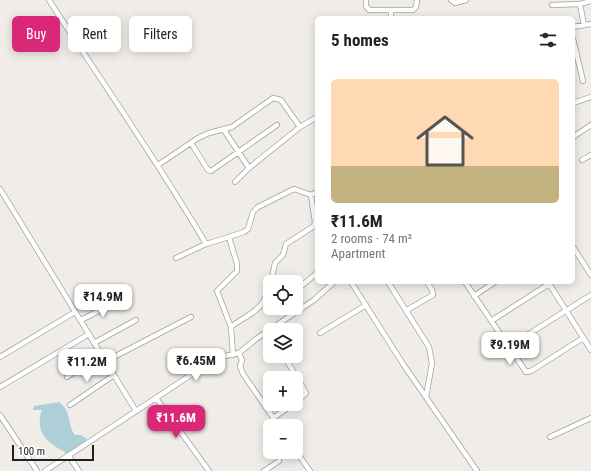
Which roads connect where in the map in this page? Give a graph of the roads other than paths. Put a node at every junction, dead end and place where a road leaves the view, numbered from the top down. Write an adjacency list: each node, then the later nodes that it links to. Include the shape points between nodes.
1 (48, 0): 28 (street)
2 (366, 0): 9 (street, via 366,6 370,10)
3 (416, 0): 9 (street, via 416,7 413,10)
4 (451, 0): 5 (street, via 455,3)
5 (466, 0)
6 (591, 1): 7 (street)
7 (580, 4): 8 (street); 12 (street)
8 (552, 5)
9 (391, 10): 10 (street)
10 (392, 16)
11 (591, 24): 12 (street)
12 (584, 26): 13 (street)
13 (575, 27)
14 (575, 47): 15 (street)
15 (583, 81)
16 (591, 97): 17 (street)
17 (575, 102)
18 (315, 118): 21 (street)
19 (277, 125): 25 (street)
20 (591, 125): 23 (street)
21 (300, 127): 22 (street, via 281,100 273,98); 29 (street)
22 (224, 130): 24 (street, via 208,133); 25 (street)
23 (575, 136)
24 (191, 143): 25 (street, via 210,171); 28 (street)
25 (238, 152): 29 (street)
26 (591, 155): 27 (street)
27 (582, 160)
28 (158, 165): 35 (street)
29 (249, 168): 30 (street)
30 (235, 182)
31 (0, 189): 57 (street)
32 (315, 193): 33 (street)
33 (311, 195): 34 (street, via 294,189 258,206 253,212 248,229); 38 (street, via 314,226 286,244 283,255 275,263)
34 (229, 237): 35 (street); 63 (street, via 237,271 217,291)
35 (206, 244): 37 (street)
36 (575, 250): 40 (street)
37 (176, 258)
38 (272, 275)
39 (315, 275): 49 (street)
40 (591, 275)
41 (332, 284): 62 (street)
42 (352, 284): 54 (street)
43 (389, 284): 55 (street)
44 (428, 284): 55 (street, via 433,295)
45 (466, 284): 51 (street)
46 (492, 284): 51 (street)
47 (547, 284): 61 (street)
48 (550, 284): 56 (street)
49 (303, 285)
50 (591, 295): 56 (street)
51 (474, 296): 61 (street)
52 (118, 301): 59 (street)
53 (263, 303): 63 (street)
54 (366, 305): 64 (street); 81 (street)
55 (407, 310): 81 (street, via 431,354 432,364)
56 (566, 311): 67 (street); 69 (street)
57 (75, 312): 59 (street); 74 (street)
58 (191, 317): 75 (street)
59 (80, 320): 65 (street)
60 (136, 320): 68 (street)
61 (491, 321): 69 (street)
62 (282, 323)
63 (231, 327): 73 (street)
64 (320, 333)
65 (89, 334): 68 (street); 78 (street)
66 (263, 336): 72 (street)
67 (583, 338): 69 (street, via 528,372 524,371); 70 (street)
68 (94, 343): 71 (street)
69 (508, 347)
70 (591, 350)
71 (101, 354): 75 (street); 77 (street)
72 (239, 354): 73 (street); 87 (street, via 243,374)
73 (233, 355): 82 (street, via 212,361)
74 (0, 357)
75 (106, 361): 76 (street)
76 (114, 375): 83 (street); 84 (street)
77 (67, 377)
78 (0, 387)
79 (303, 387): 80 (street)
80 (303, 397)
81 (426, 397): 99 (street)
82 (156, 398): 84 (street); 96 (street)
83 (70, 405)
84 (136, 411): 90 (street)
85 (284, 411): 87 (street)
86 (0, 415): 93 (street)
87 (274, 418)
88 (591, 418): 89 (street)
89 (550, 437)
90 (68, 456): 94 (street); 95 (street)
91 (302, 459): 98 (street)
92 (279, 461): 97 (street)
93 (37, 471)
94 (45, 471)
95 (79, 471)
96 (209, 471)
97 (264, 471)
98 (310, 471)
99 (478, 471)

